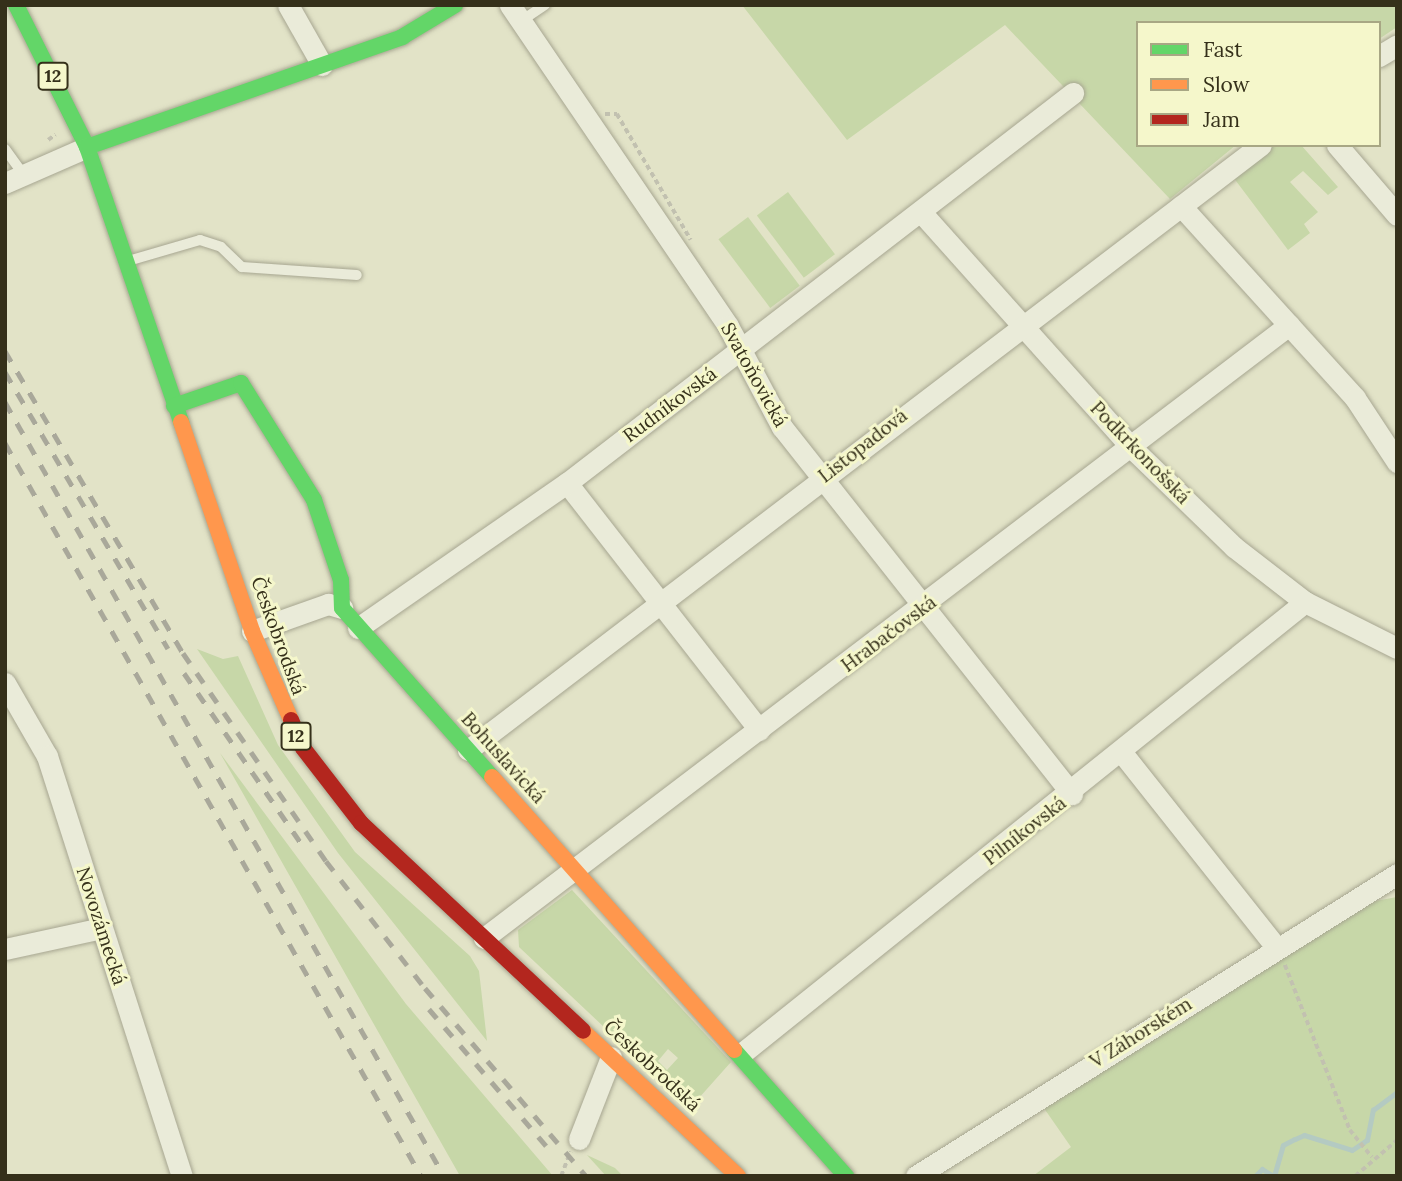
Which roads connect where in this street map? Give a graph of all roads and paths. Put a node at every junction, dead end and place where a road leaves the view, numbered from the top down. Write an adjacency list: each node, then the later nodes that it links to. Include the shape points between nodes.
1 (16, 5): 10 (street, Českobrodská / 12)
2 (288, 5): 8 (street)
3 (454, 5): 8 (street, via 402,37)
4 (545, 5): 5 (lane)
5 (516, 13): 22 (street, Svatoňovická)
6 (1397, 45): 7 (street)
7 (1381, 55)
8 (322, 65): 10 (street)
9 (1073, 93): 16 (street, Rudníkovská)
10 (87, 147): 14 (street); 18 (street, Českobrodská / 12)
11 (1258, 147): 15 (street, Listopadová)
12 (1339, 147): 17 (street)
13 (5, 149): 14 (lane)
14 (14, 179)
15 (1181, 206): 20 (street, Listopadová); 21 (street)
16 (921, 212): 20 (street, Podkrkonošská); 22 (street, Rudníkovská)
17 (1397, 215)
18 (126, 262): 19 (lane, via 200,240 221,247 242,267); 23 (street, Českobrodská / 12)
19 (357, 275)
20 (1021, 324): 24 (street, Podkrkonošská); 26 (street, Listopadová)
21 (1289, 325): 24 (street, Hrabačovská); 25 (street, via 1354,398)
22 (742, 349): 26 (street, Svatoňovická, via 782,427); 27 (street, Rudníkovská)
23 (174, 406): 31 (street, via 240,383 314,500 341,580); 33 (street, Českobrodská / 12)
24 (1133, 449): 28 (street, Podkrkonošská, via 1234,547); 30 (street, Hrabačovská)
25 (1397, 461)
26 (822, 477): 29 (street, Listopadová); 30 (street, Svatoňovická)
27 (567, 484): 29 (street); 32 (street, Rudníkovská)
28 (1304, 602): 34 (street, Podkrkonošská); 38 (street, Pilníkovská)
29 (659, 603): 36 (street); 37 (street, Listopadová)
30 (925, 607): 36 (street, Hrabačovská); 39 (street, Svatoňovická)
31 (342, 608): 32 (street, Bohuslavická); 33 (street, via 328,604)
32 (358, 628): 37 (street, Bohuslavická)
33 (252, 631): 45 (street, Českobrodská / 12, via 277,699 335,794)
34 (1397, 648)
35 (7, 690): 44 (street, Novozámecká, via 47,755)
36 (759, 730): 40 (street, Hrabačovská)
37 (468, 750): 40 (street, Bohuslavická)
38 (1123, 754): 39 (street, Pilníkovská); 46 (street)
39 (1072, 794): 48 (street, Pilníkovská)
40 (574, 867): 45 (street, Hrabačovská); 48 (street, Bohuslavická)
41 (1397, 874): 43 (street, V Záhorském)
42 (1397, 887): 43 (street, V Záhorském)
43 (1368, 892): 46 (street, V Záhorském)
44 (101, 928): 47 (street); 53 (street, Novozámecká)
45 (484, 938): 49 (street, Českobrodská / 12)
46 (1276, 947): 52 (path, via 1311,1018 1350,1130); 57 (street, V Záhorském)
47 (5, 948)
48 (741, 1054): 56 (street, Bohuslavická)
49 (611, 1057): 50 (street); 55 (street, Českobrodská / 12)
50 (579, 1139): 54 (path)
51 (1397, 1140): 52 (path)
52 (1371, 1157): 58 (path)
53 (182, 1176)
54 (561, 1176)
55 (738, 1176)
56 (846, 1176)
57 (916, 1176)
58 (1355, 1176)

